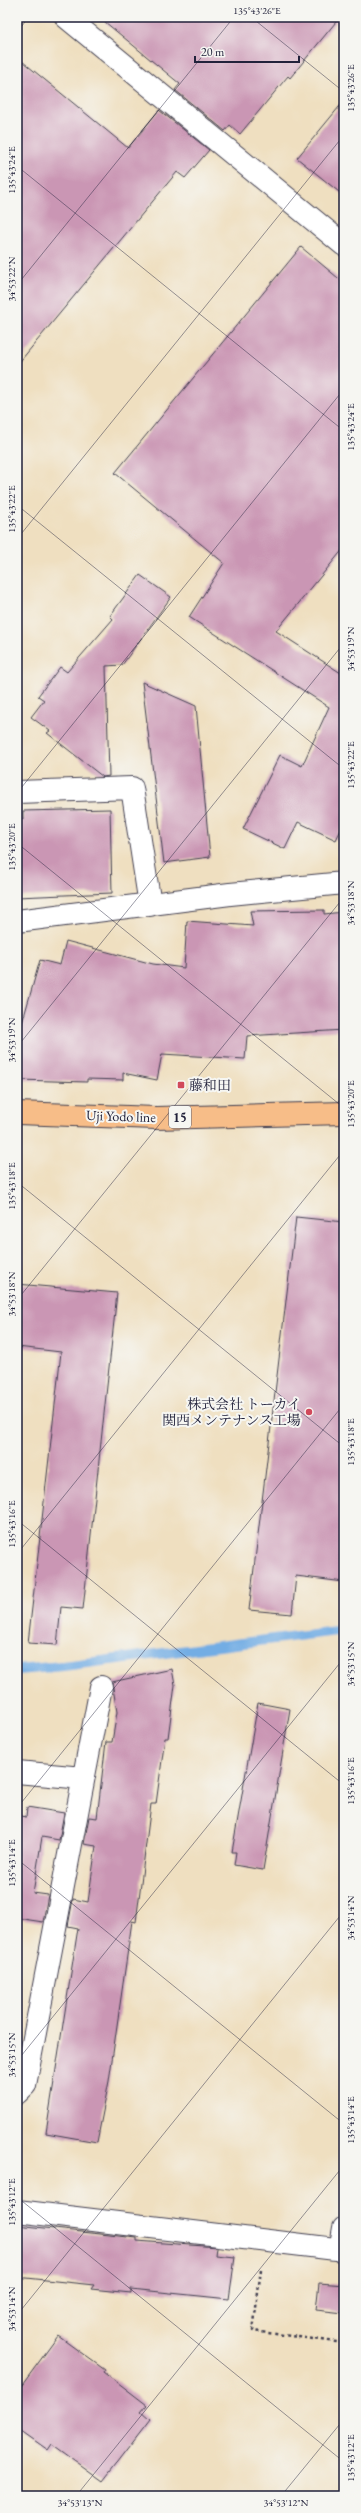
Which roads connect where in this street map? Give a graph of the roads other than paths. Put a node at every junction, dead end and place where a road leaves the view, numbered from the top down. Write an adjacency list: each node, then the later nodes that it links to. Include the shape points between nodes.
1 (66, 17): 2 (street)
2 (344, 245)
3 (17, 792): 5 (street, via 132,788)
4 (344, 883): 5 (street)
5 (150, 905): 6 (street)
6 (17, 921)
7 (17, 1113): 8 (main road, Uji Yodo line / 15, via 156,1118)
8 (344, 1113)
9 (101, 1687): 11 (street)
10 (17, 1772): 11 (street)
11 (83, 1778): 12 (street, via 25,2085)
12 (17, 2093)
13 (17, 2211): 15 (street)
14 (344, 2228): 15 (street)
15 (342, 2250)

